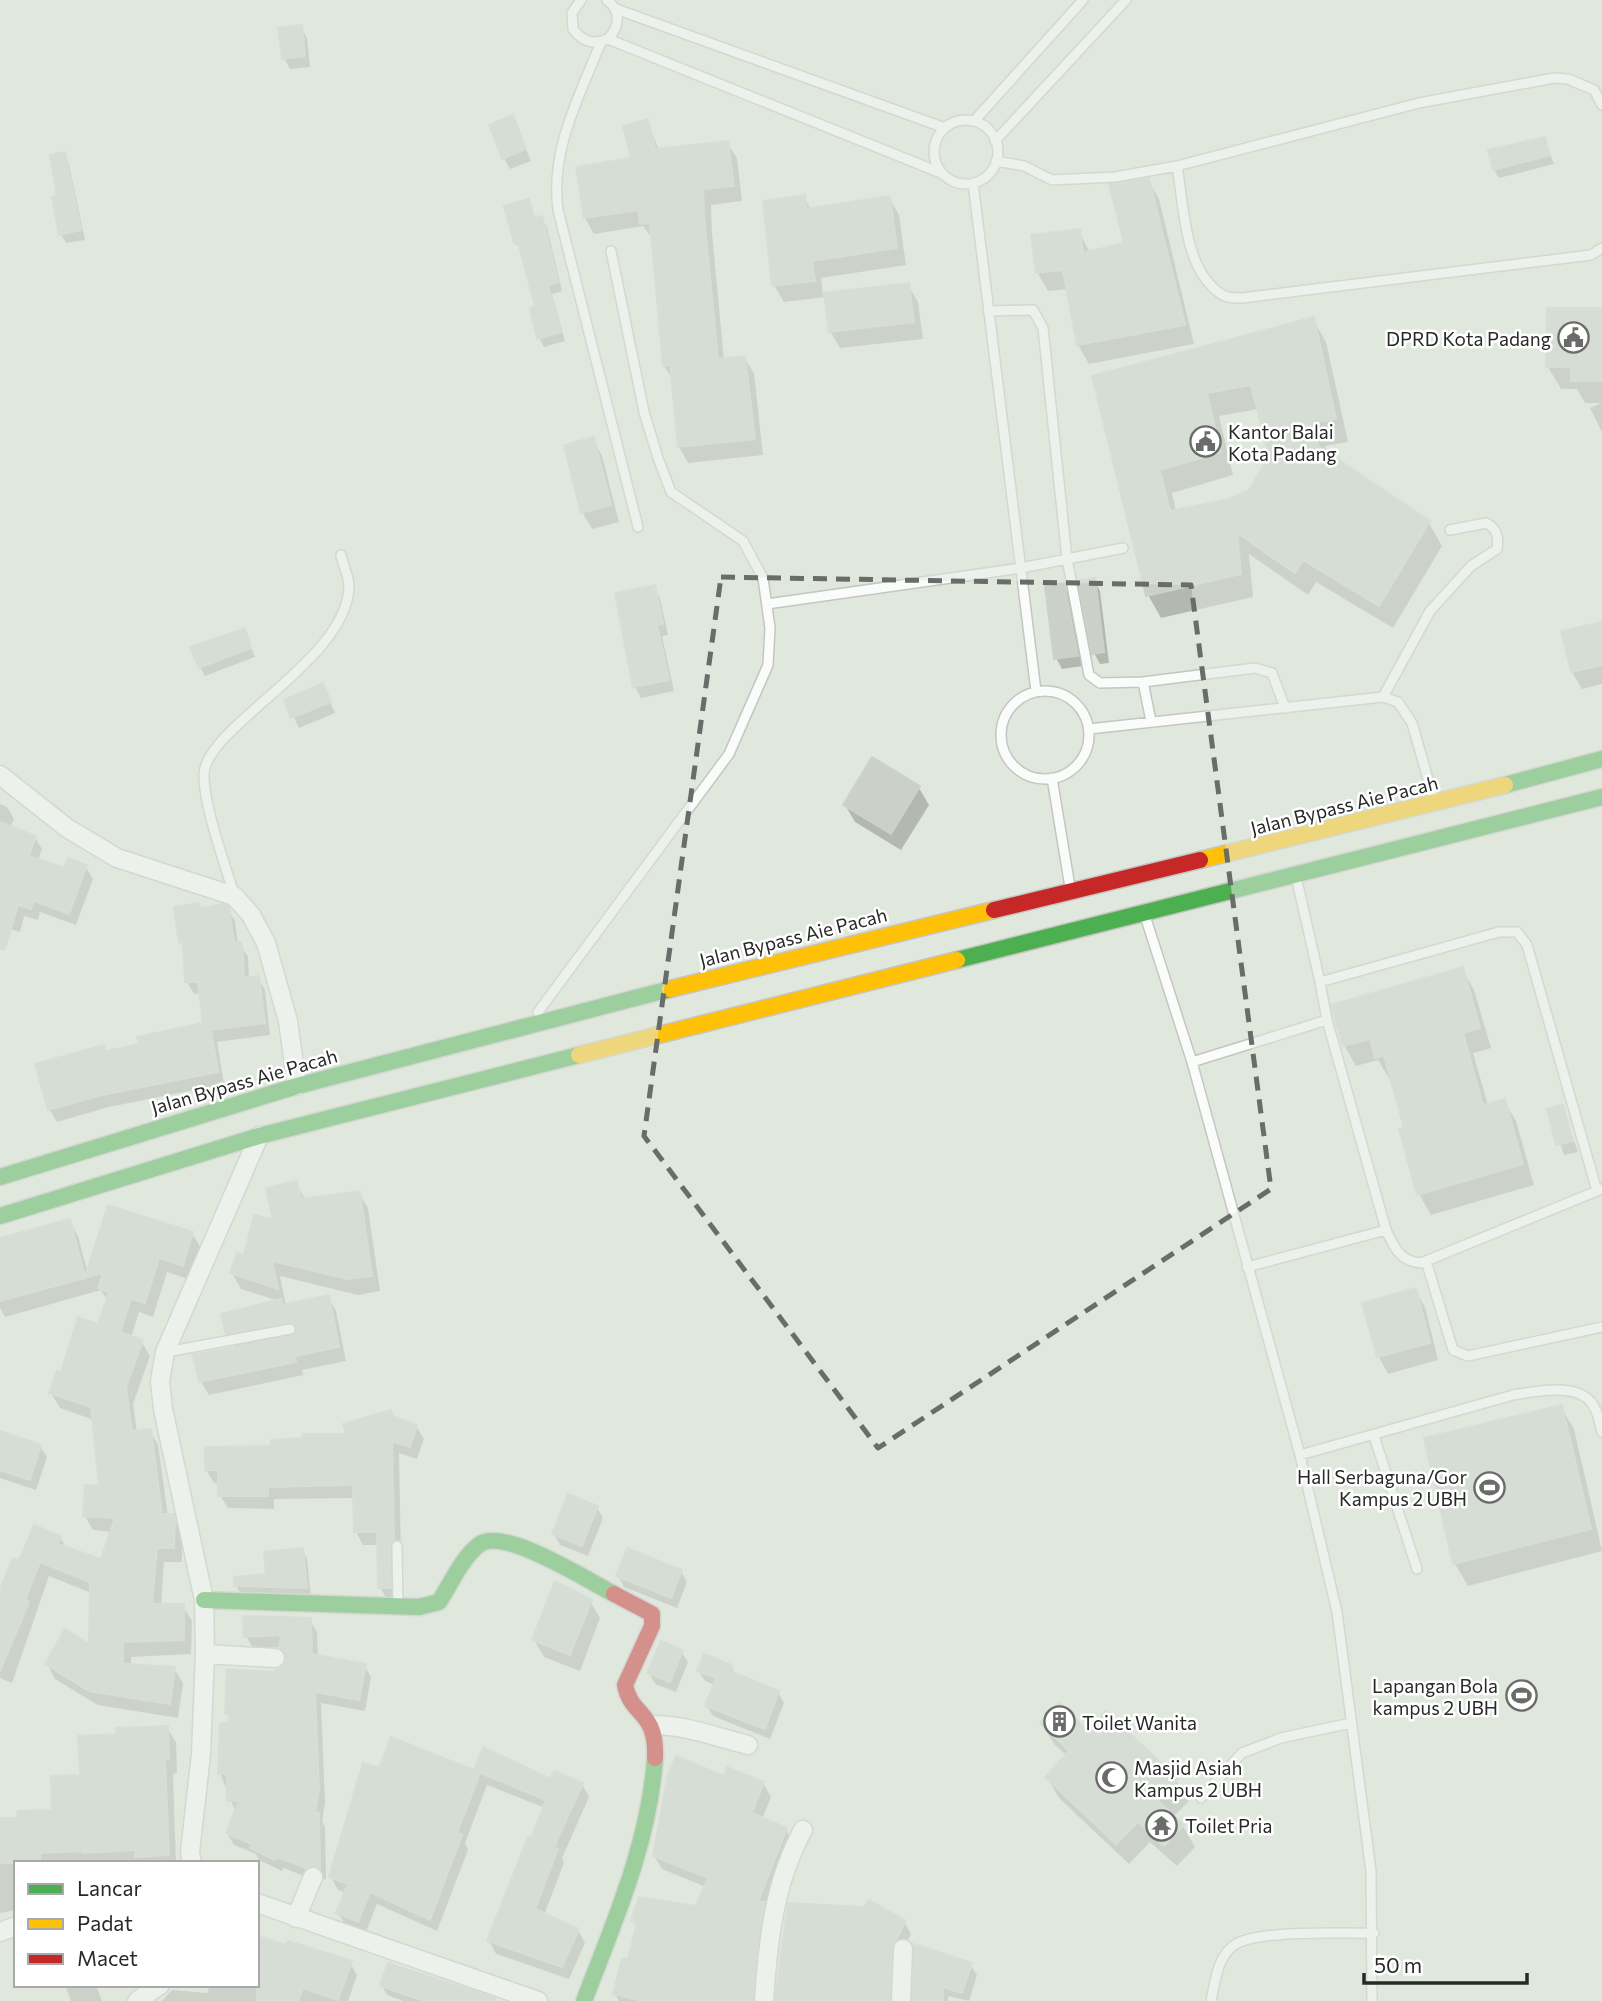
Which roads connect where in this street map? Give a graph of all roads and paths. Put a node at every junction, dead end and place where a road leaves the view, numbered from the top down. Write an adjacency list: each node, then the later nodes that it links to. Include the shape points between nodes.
1 (581, 0): 6 (lane, via 572,13 573,29 584,41)
2 (607, 0): 5 (lane)
3 (1083, 0): 9 (lane)
4 (1126, 0): 11 (lane)
5 (616, 9): 6 (lane, via 617,25); 10 (lane)
6 (604, 40): 14 (lane); 19 (lane, via 559,150 554,183)
7 (1598, 89): 8 (lane); 13 (lane, via 1554,78 1419,103)
8 (1602, 105)
9 (974, 121): 10 (lane); 11 (lane)
10 (946, 128): 14 (lane, via 933,155)
11 (995, 141): 12 (lane)
12 (996, 160): 13 (lane, via 1024,166 1052,180 1115,177); 15 (lane, via 986,177)
13 (1177, 166): 16 (lane, via 1192,250 1209,283 1223,296 1242,298 1578,257)
14 (941, 173): 15 (lane, via 958,184)
15 (972, 183): 18 (lane)
16 (1602, 248)
17 (611, 251): 25 (lane, via 644,412 671,492 743,541 763,578)
18 (988, 311): 23 (lane, via 1033,310 1043,328); 24 (lane)
19 (638, 527)
20 (1450, 530): 28 (lane, via 1486,523 1496,533 1497,549 1471,566 1430,611)
21 (1123, 548): 23 (lane)
22 (341, 555): 39 (lane, via 349,585 336,626 294,675 220,742 204,773)
23 (1067, 559): 24 (lane); 26 (lane, via 1089,674 1100,683)
24 (1021, 568): 25 (lane); 27 (lane)
25 (767, 604): 43 (lane, via 768,665 729,754)
26 (1143, 682): 29 (lane, via 1255,668 1272,673); 30 (lane)
27 (1036, 691): 31 (lane, via 1054,691 1070,698 1083,712); 34 (lane, via 1008,710 1002,743 1020,771 1035,778)
28 (1382, 696): 29 (lane); 36 (lane, via 1398,702 1412,723)
29 (1285, 708): 30 (lane)
30 (1151, 721): 31 (lane)
31 (1089, 729): 34 (lane, via 1088,746 1080,761)
32 (1602, 759): 36 (main road, Jalan Bypass Aie Pacah)
33 (0, 775): 39 (street, via 67,828 117,858)
34 (1052, 778): 38 (lane)
35 (1602, 797): 37 (main road, via 1443,833)
36 (1437, 810): 38 (main road, Jalan Bypass Aie Pacah)
37 (1296, 876): 40 (main road); 41 (lane)
38 (1071, 893): 43 (main road, Jalan Bypass Aie Pacah)
39 (234, 896): 46 (street, via 251,915 265,943 288,1021)
40 (1144, 914): 44 (main road); 45 (lane)
41 (1320, 982): 42 (lane); 50 (lane, via 1499,932 1517,932 1527,945)
42 (1327, 1020): 45 (lane); 52 (lane)
43 (529, 1025): 44 (main road, Jalan Bypass Aie Pacah)
44 (507, 1052): 46 (main road, Jalan Bypass Aie Pacah); 47 (main road)
45 (1192, 1062): 54 (lane)
46 (298, 1086): 49 (main road, Jalan Bypass Aie Pacah)
47 (259, 1136): 49 (main road); 57 (street)
48 (0, 1177): 49 (main road, Jalan Bypass Aie Pacah)
49 (35, 1186): 51 (main road)
50 (1600, 1190): 53 (lane)
51 (0, 1216)
52 (1386, 1230): 53 (lane, via 1406,1260); 54 (lane)
53 (1426, 1261): 55 (lane, via 1453,1350 1460,1354)
54 (1247, 1267): 60 (lane)
55 (1602, 1327)
56 (290, 1329): 57 (lane)
57 (165, 1352): 63 (street, via 160,1381 163,1409)
58 (1602, 1432): 59 (lane, via 1589,1399 1546,1390 1513,1395)
59 (1374, 1436): 60 (lane); 62 (lane)
60 (1300, 1455): 67 (lane, via 1337,1612)
61 (397, 1546): 64 (lane)
62 (1416, 1569)
63 (204, 1600): 64 (main road); 65 (street)
64 (398, 1608): 68 (main road, via 439,1602 481,1543 492,1540 518,1545 652,1614 652,1626 625,1685 625,1693)
65 (205, 1654): 66 (street); 72 (street)
66 (275, 1658)
67 (1351, 1723): 70 (lane, via 1281,1738 1242,1753); 76 (lane, via 1371,1871)
68 (652, 1725): 69 (street, via 705,1731); 81 (main road, via 655,1751 649,1810)
69 (748, 1745)
70 (1201, 1798)
71 (803, 1830): 82 (street, via 788,1857 779,1889)
72 (190, 1861)
73 (313, 1877): 75 (street)
74 (259, 1904): 75 (street)
75 (296, 1918): 80 (street)
76 (1374, 1933): 84 (lane, via 1250,1936 1231,1947 1219,1965); 85 (lane)
77 (903, 1949): 83 (street)
78 (157, 1987): 79 (street)
79 (138, 2001)
80 (538, 2001)
81 (584, 2001)
82 (764, 2001)
83 (901, 2001)
84 (1211, 2001)
85 (1372, 2001)

